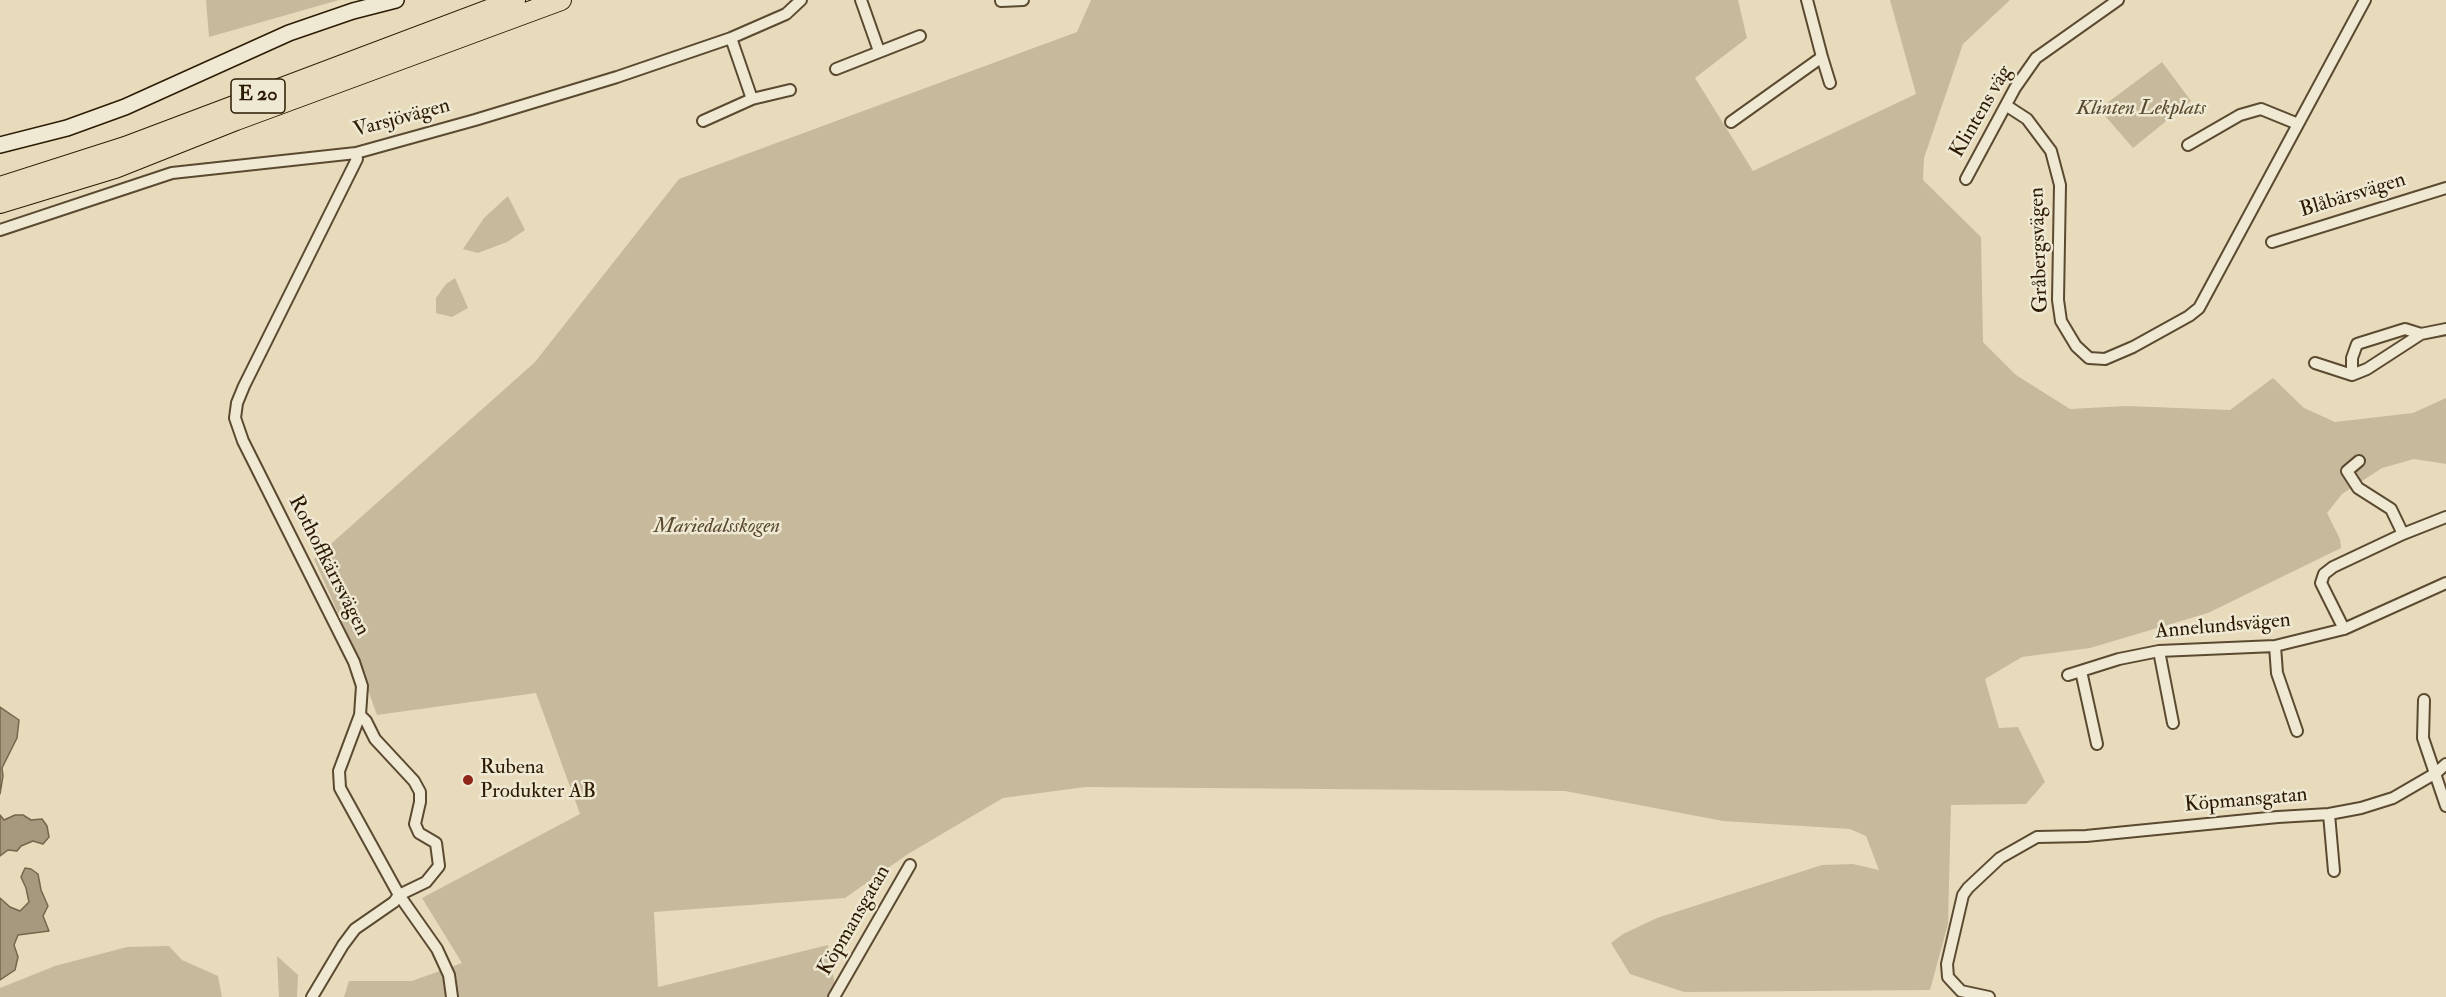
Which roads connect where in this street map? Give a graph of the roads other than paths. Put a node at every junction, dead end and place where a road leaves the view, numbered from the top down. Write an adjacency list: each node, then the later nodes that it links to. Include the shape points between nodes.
1 (396, 0): 23 (street, via 289,33 125,107 67,128)
2 (515, 0): 27 (highway, E 20, via 126,147)
3 (561, 0): 29 (highway, E 20, via 115,168)
4 (801, 0): 12 (street, Varsjövägen, via 786,14)
5 (861, 0): 13 (street)
6 (1023, 0): 10 (street)
7 (1807, 0): 14 (street)
8 (2118, 0): 19 (street, Klintens väg, via 2036,58)
9 (2365, 0): 22 (street, Gråbergsvägen)
10 (1001, 1)
11 (920, 36): 13 (street)
12 (731, 38): 18 (street); 25 (street, Varsjövägen, via 617,77)
13 (879, 51): 15 (street)
14 (1822, 57): 16 (street); 21 (street)
15 (836, 69)
16 (1830, 83)
17 (789, 90): 18 (street)
18 (752, 99): 20 (street)
19 (2007, 106): 22 (street, Gråbergsvägen, via 2027,119 2051,151 2060,185 2061,321 2076,346 2089,358 2105,359 2199,308); 26 (street, Klintens väg)
20 (703, 121)
21 (1731, 122)
22 (2298, 124): 24 (street, via 2261,109 2240,115)
23 (0, 145)
24 (2188, 145)
25 (356, 153): 30 (street, Varsjövägen, via 172,173); 46 (street, Rothoffkärrsvägen, via 357,159 235,409 243,441 354,662 362,686)
26 (1966, 179)
27 (0, 187)
28 (2446, 188): 31 (street, Blåbärsvägen)
29 (0, 202)
30 (0, 230)
31 (2272, 242)
32 (2446, 329): 33 (street)
33 (2421, 334): 35 (street); 35 (street, via 2404,329 2357,344)
34 (2316, 363): 35 (street)
35 (2352, 375)
36 (2359, 461): 38 (street, via 2347,471 2358,488 2391,509)
37 (2446, 517): 38 (street)
38 (2403, 534): 40 (street, via 2324,574 2320,583)
39 (2446, 583): 40 (street, Annelundsvägen)
40 (2344, 629): 41 (street, Annelundsvägen)
41 (2275, 646): 42 (street, Annelundsvägen); 48 (street, via 2277,673)
42 (2159, 651): 43 (street, Annelundsvägen); 47 (street)
43 (2081, 671): 44 (street, Annelundsvägen); 49 (street)
44 (2067, 675)
45 (2424, 700): 51 (street, via 2423,738)
46 (360, 715): 56 (street, Rothoffkärrsvägen, via 339,771 340,788); 56 (street, via 375,739 414,781 420,792 415,824 419,833 436,843 439,866 426,882)
47 (2172, 723)
48 (2296, 731)
49 (2097, 744)
50 (2446, 764): 51 (street, Köpmansgatan)
51 (2436, 773): 52 (street); 53 (street, Köpmansgatan, via 2393,798)
52 (2446, 806)
53 (2329, 814): 55 (street); 60 (street, Köpmansgatan, via 2037,837 2000,858 1963,895 1947,964 1948,977 1961,991)
54 (910, 865): 59 (street, Köpmansgatan)
55 (2334, 871)
56 (399, 895): 57 (street, via 355,929); 58 (street, Rothoffkärrsvägen, via 437,949 449,975)
57 (312, 997)
58 (452, 997)
59 (834, 997)
60 (1989, 997)

